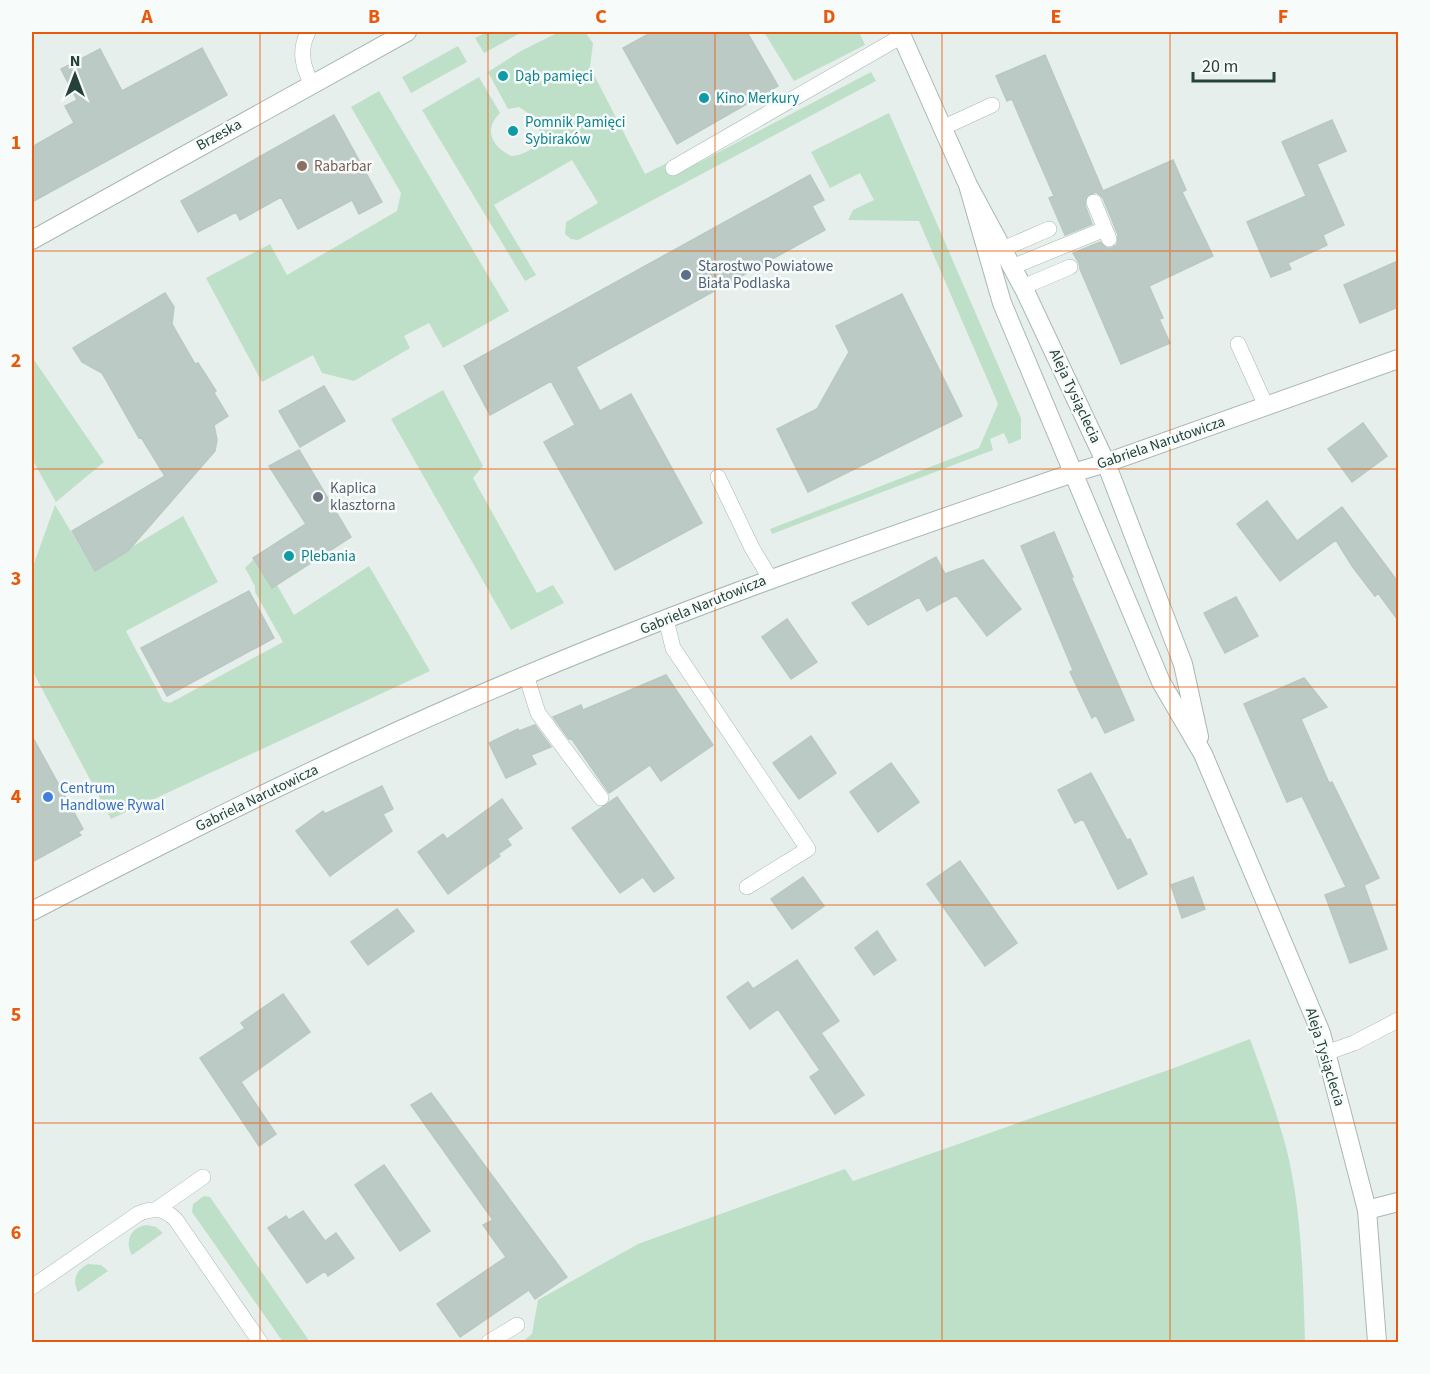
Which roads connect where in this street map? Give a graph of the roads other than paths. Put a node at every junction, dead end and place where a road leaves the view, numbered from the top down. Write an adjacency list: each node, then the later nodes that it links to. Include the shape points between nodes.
1 (308, 32): 4 (lane, via 303,61)
2 (407, 32): 4 (street, Brzeska)
3 (901, 34): 6 (street, Aleja Tysiąclecia); 7 (lane)
4 (312, 84): 11 (street, Brzeska)
5 (992, 105): 6 (lane)
6 (942, 128): 8 (street, Aleja Tysiąclecia)
7 (673, 168)
8 (968, 185): 12 (street, Aleja Tysiąclecia); 20 (street, Aleja Tysiąclecia, via 1002,303)
9 (1094, 202): 13 (lane, via 1107,234)
10 (1049, 229): 12 (lane)
11 (32, 240)
12 (1003, 249): 13 (street, Aleja Tysiąclecia)
13 (1012, 267): 15 (street, Aleja Tysiąclecia)
14 (1070, 267): 15 (lane)
15 (1023, 287): 19 (street, Aleja Tysiąclecia)
16 (1238, 344): 18 (lane)
17 (1398, 359): 18 (street, Gabriela Narutowicza)
18 (1266, 406): 19 (street, Gabriela Narutowicza)
19 (1106, 463): 20 (street, Gabriela Narutowicza); 25 (street, Aleja Tysiąclecia, via 1183,664)
20 (1073, 472): 22 (street, Gabriela Narutowicza); 25 (street, Aleja Tysiąclecia, via 1161,682)
21 (718, 477): 22 (lane)
22 (770, 578): 23 (street, Gabriela Narutowicza)
23 (666, 620): 24 (street, Gabriela Narutowicza); 27 (lane, via 673,648 808,849)
24 (526, 675): 26 (lane, via 538,713); 28 (street, Gabriela Narutowicza, via 345,755)
25 (1203, 754): 30 (street, Aleja Tysiąclecia, via 1311,1008)
26 (601, 798)
27 (747, 887)
28 (32, 911)
29 (1398, 1020): 30 (lane)
30 (1326, 1053): 34 (street, Aleja Tysiąclecia)
31 (203, 1177): 33 (lane)
32 (1398, 1202): 34 (street)
33 (157, 1209): 35 (lane, via 138,1214); 37 (lane, via 170,1212)
34 (1367, 1210): 39 (street, Aleja Tysiąclecia)
35 (32, 1287)
36 (517, 1325): 38 (lane)
37 (260, 1342)
38 (489, 1342)
39 (1377, 1342)

